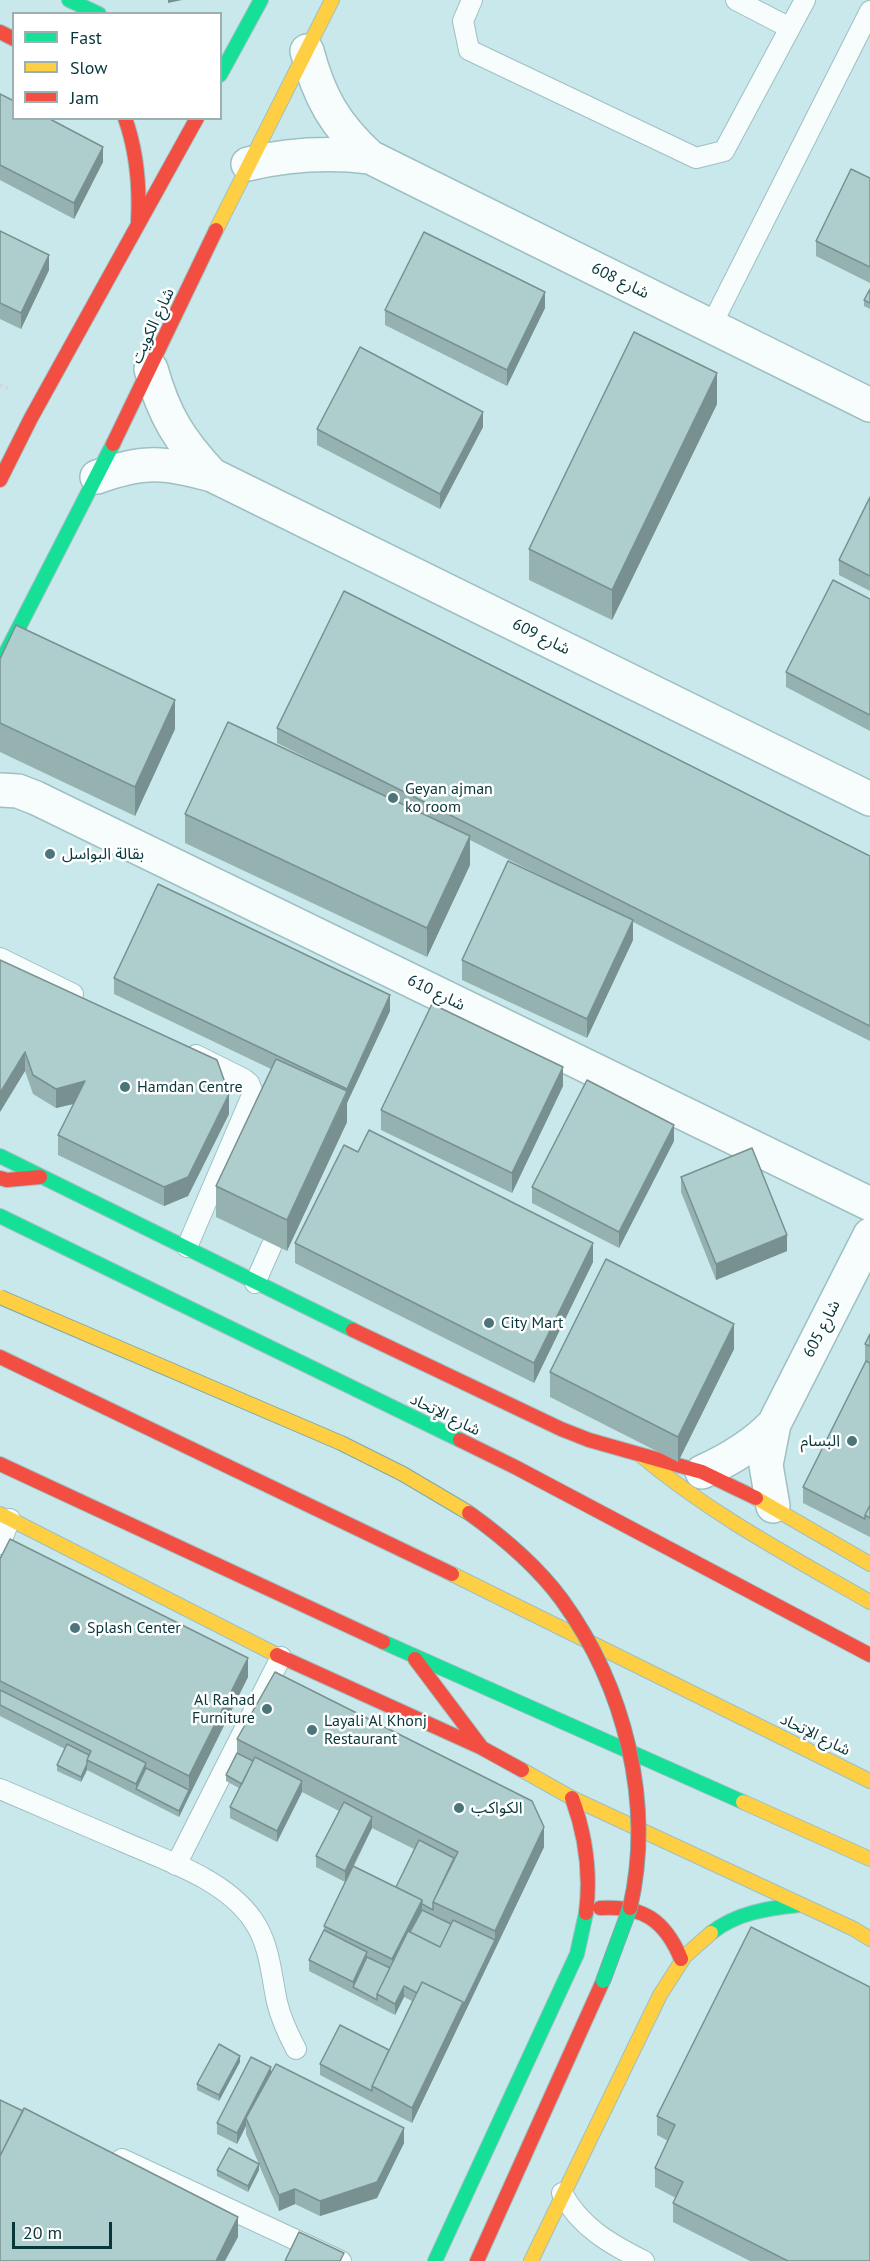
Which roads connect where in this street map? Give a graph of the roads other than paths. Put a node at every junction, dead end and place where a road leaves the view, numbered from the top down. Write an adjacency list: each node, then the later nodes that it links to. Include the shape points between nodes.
1 (69, 0): 8 (main road)
2 (332, 0): 11 (main road, شارع الكويت)
3 (472, 0): 10 (lane, via 463,21 469,50 696,158 724,151)
4 (736, 0): 10 (lane)
5 (805, 0): 10 (lane)
6 (259, 4): 9 (main road); 12 (main road)
7 (870, 10): 18 (lane)
8 (95, 12)
9 (230, 22)
10 (790, 28)
11 (307, 51): 15 (street, شارع 608, via 327,106 351,140); 16 (main road, شارع الكويت)
12 (222, 71)
13 (125, 120): 17 (main road, via 139,170)
14 (196, 120): 17 (main road)
15 (370, 157): 16 (street, شارع 608, via 308,154); 18 (street, شارع 608)
16 (248, 164): 19 (main road, شارع الكويت)
17 (137, 229): 23 (main road)
18 (711, 326): 20 (street, شارع 608)
19 (151, 369): 21 (street, شارع 609, via 173,427); 22 (main road, شارع الكويت)
20 (870, 405)
21 (212, 475): 22 (street, شارع 609, via 155,464 126,467); 26 (street, شارع 609)
22 (97, 477): 24 (main road, شارع الكويت)
23 (0, 480)
24 (0, 664)
25 (0, 790): 33 (street, شارع 610, via 36,798)
26 (868, 793)
27 (0, 958): 28 (lane)
28 (84, 1000)
29 (180, 1048): 36 (lane, via 244,1079 252,1093)
30 (0, 1156): 31 (main road)
31 (40, 1177): 32 (main road); 36 (main road)
32 (0, 1178)
33 (870, 1204)
34 (0, 1216): 51 (main road, شارع الإتحاد, via 515,1467)
35 (870, 1235): 41 (street, شارع 605)
36 (187, 1247): 38 (main road)
37 (272, 1247): 38 (lane)
38 (255, 1283): 42 (main road, via 561,1429)
39 (0, 1297): 68 (main road, bridge, via 350,1446 452,1502 491,1528 543,1578 568,1608 607,1677 637,1781 638,1854 634,1888 620,1941 603,1982)
40 (0, 1357): 54 (main road, شارع الإتحاد, via 482,1588)
41 (774, 1424): 44 (street, شارع 605, via 748,1447); 45 (street, شارع 605, via 766,1465)
42 (639, 1454): 44 (main road); 49 (main road, via 698,1500)
43 (0, 1464): 50 (main road)
44 (702, 1472): 45 (main road)
45 (773, 1506): 48 (main road)
46 (5, 1517): 47 (lane); 52 (main road)
47 (0, 1544)
48 (870, 1564)
49 (870, 1602)
50 (412, 1655): 53 (main road); 57 (main road)
51 (870, 1655)
52 (281, 1657): 53 (main road); 58 (lane)
53 (482, 1748): 56 (main road)
54 (870, 1781)
55 (0, 1789): 58 (lane)
56 (572, 1798): 59 (main road); 60 (main road, via 586,1843)
57 (870, 1859)
58 (176, 1865): 63 (lane, via 225,1891 253,1920 269,1957 282,2020)
59 (801, 1905): 61 (main road); 62 (main road, via 767,1908 735,1918 715,1928)
60 (588, 1912): 62 (main road, via 616,1906 646,1913 669,1932); 67 (main road, via 572,1965)
61 (870, 1939)
62 (681, 1959): 65 (main road)
63 (296, 2049)
64 (103, 2150): 66 (lane)
65 (562, 2193): 69 (main road); 70 (lane, via 583,2223)
66 (341, 2261)
67 (435, 2261)
68 (477, 2261)
69 (531, 2261)
70 (644, 2261)

